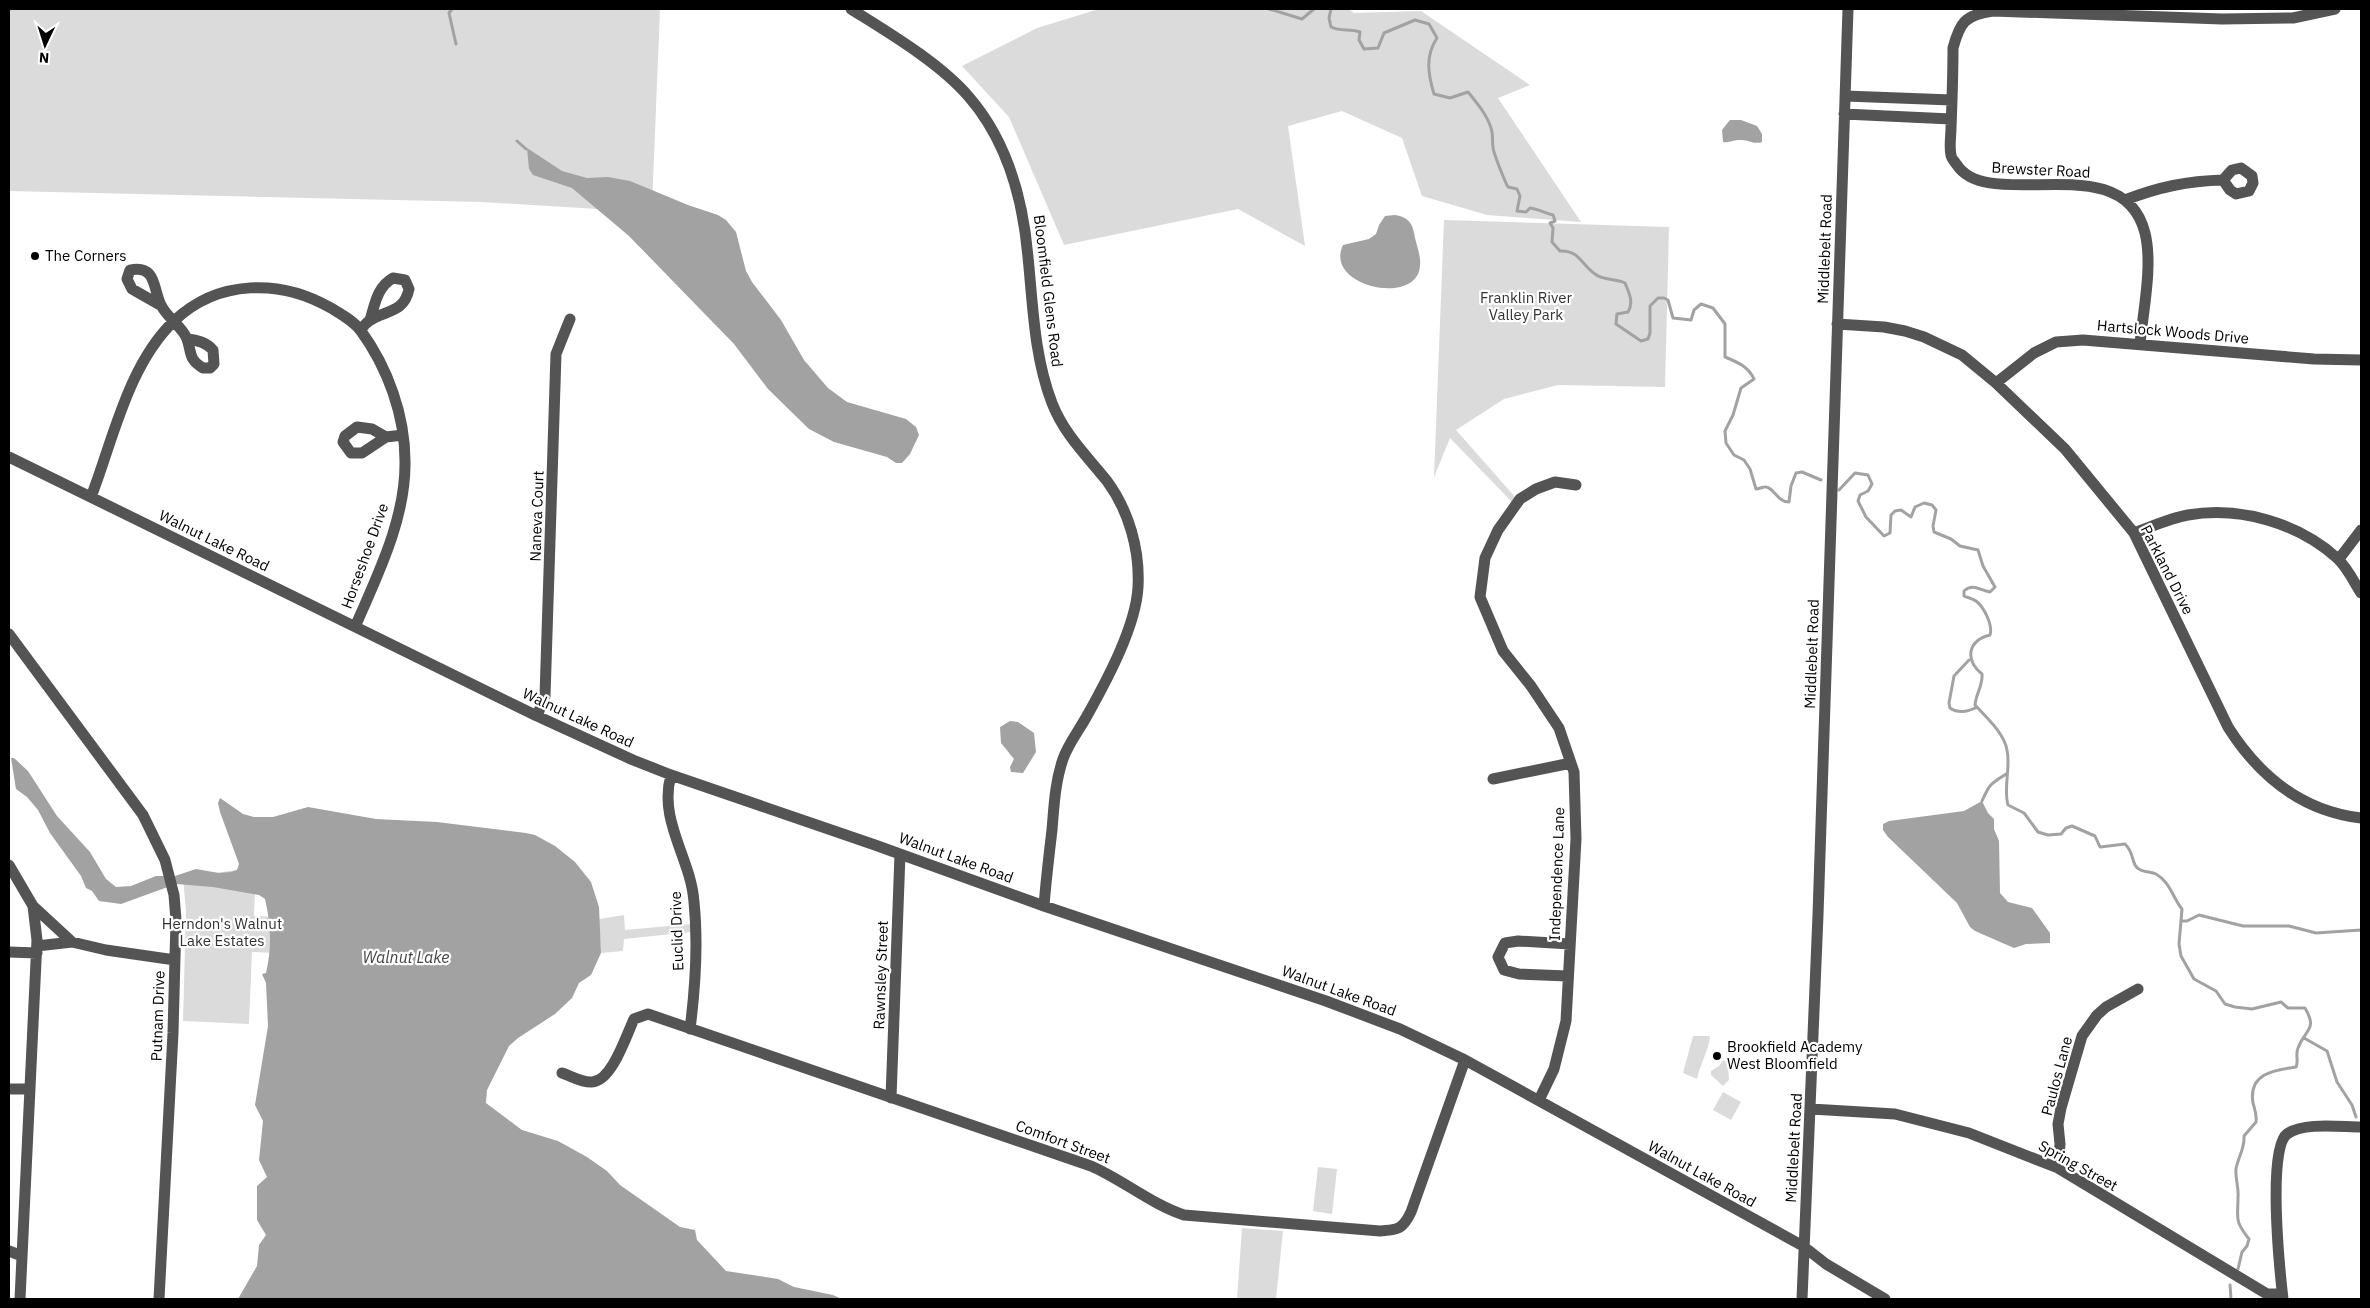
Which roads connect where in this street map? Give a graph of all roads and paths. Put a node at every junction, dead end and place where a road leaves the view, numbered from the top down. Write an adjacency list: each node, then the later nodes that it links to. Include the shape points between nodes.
1 (851, 9): 38 (street, Bloomfield Glens Road, via 891,34 945,75 968,96 996,137 1010,165 1021,200 1033,315 1044,379 1061,424 1108,483 1124,511 1137,552 1138,590 1134,610 1111,670 1062,763 1056,788)
2 (1848, 9): 4 (street, Middlebelt Road)
3 (2335, 9): 5 (street, Brewster Road, via 2293,18 2222,19 1976,13 1963,22 1953,48)
4 (1845, 96): 5 (street); 6 (street, Middlebelt Road)
5 (1952, 110): 6 (street); 8 (street, Brewster Road, via 1950,156 1962,172 1976,181 2093,187)
6 (1844, 114): 13 (street, Middlebelt Road)
7 (2223, 180): 8 (street, via 2191,181 2154,189)
8 (2125, 200): 16 (street, via 2135,211 2145,233 2147,253)
9 (160, 305): 12 (street)
10 (570, 319): 30 (street, Naneva Court, via 556,354 545,696)
11 (370, 320): 14 (street)
12 (173, 322): 14 (street, Horseshoe Drive, via 209,297 261,287 291,290 318,301); 15 (street); 23 (street, Horseshoe Drive, via 143,362 117,422)
13 (1837, 324): 18 (street, Parkland Drive, via 1884,327 1924,337 1962,355); 53 (street, Middlebelt Road)
14 (360, 330): 19 (street, Horseshoe Drive, via 383,367 396,399)
15 (187, 339)
16 (2140, 344): 17 (street, Hartslock Woods Drive); 18 (street, Hartslock Woods Drive, via 2083,340 2056,342 2028,357)
17 (2361, 360)
18 (1996, 383): 25 (street, Parkland Drive, via 2066,449)
19 (403, 435): 20 (street); 28 (street, Horseshoe Drive, via 405,462 400,503 392,534)
20 (386, 437)
21 (9, 457): 23 (street, Walnut Lake Road)
22 (1576, 485): 31 (street, Independence Lane, via 1554,482 1536,488 1520,499 1498,530 1484,558 1480,597 1503,651 1559,728)
23 (91, 498): 28 (street, Walnut Lake Road)
24 (2361, 530): 26 (street)
25 (2134, 533): 26 (street, via 2186,516 2210,512 2250,515 2298,531); 34 (street, Parkland Drive, via 2228,727 2243,751 2282,788 2315,804)
26 (2339, 559): 27 (street)
27 (2361, 593)
28 (355, 627): 30 (street, Walnut Lake Road)
29 (9, 634): 43 (street, Putnam Drive, via 143,816 158,843 174,895)
30 (537, 716): 32 (street, Walnut Lake Road)
31 (1571, 763): 33 (street); 40 (street, Independence Lane, via 1576,839)
32 (671, 776): 35 (street, Walnut Lake Road); 46 (street, Euclid Drive, via 669,811 694,902)
33 (1493, 779)
34 (2361, 818)
35 (900, 854): 38 (street, Walnut Lake Road); 51 (street, Rawnsley Street)
36 (9, 864): 37 (street)
37 (33, 906): 39 (street); 41 (street)
38 (1044, 906): 47 (street, Walnut Lake Road, via 1326,1001 1400,1029)
39 (72, 942): 41 (street); 43 (street, via 101,950)
40 (1570, 944): 44 (street, Independence Lane); 44 (street, via 1505,943 1498,957 1504,970 1519,974)
41 (37, 950): 42 (street); 49 (street)
42 (9, 952)
43 (175, 960): 61 (street, Putnam Drive)
44 (1568, 976): 52 (street, Independence Lane, via 1566,1021 1554,1068)
45 (2138, 989): 55 (street, Paulos Lane, via 2102,1011 2082,1036 2058,1124)
46 (690, 1029): 48 (street, Comfort Street, via 648,1014 641,1015 634,1019 610,1071 602,1079 592,1082); 51 (street, Comfort Street)
47 (1465, 1060): 51 (street, Comfort Street, via 1405,1225 1380,1231 1184,1215 1168,1210 1091,1166); 52 (street, Walnut Lake Road)
48 (562, 1073)
49 (29, 1088): 50 (street); 58 (street)
50 (9, 1089)
51 (892, 1098)
52 (1539, 1100): 56 (street, Walnut Lake Road)
53 (1811, 1109): 55 (street, Spring Street, via 1895,1114 1968,1133); 56 (street, Middlebelt Road)
54 (2361, 1127): 59 (street, via 2298,1127 2284,1135 2278,1152 2275,1219)
55 (2058, 1168): 59 (street, Spring Street, via 2267,1294)
56 (1803, 1246): 62 (street, Middlebelt Road); 63 (street, Walnut Lake Road, via 1826,1264)
57 (9, 1251): 58 (street)
58 (22, 1256): 60 (street)
59 (2283, 1297)
60 (20, 1299)
61 (159, 1299)
62 (1802, 1299)
63 (1886, 1299)

